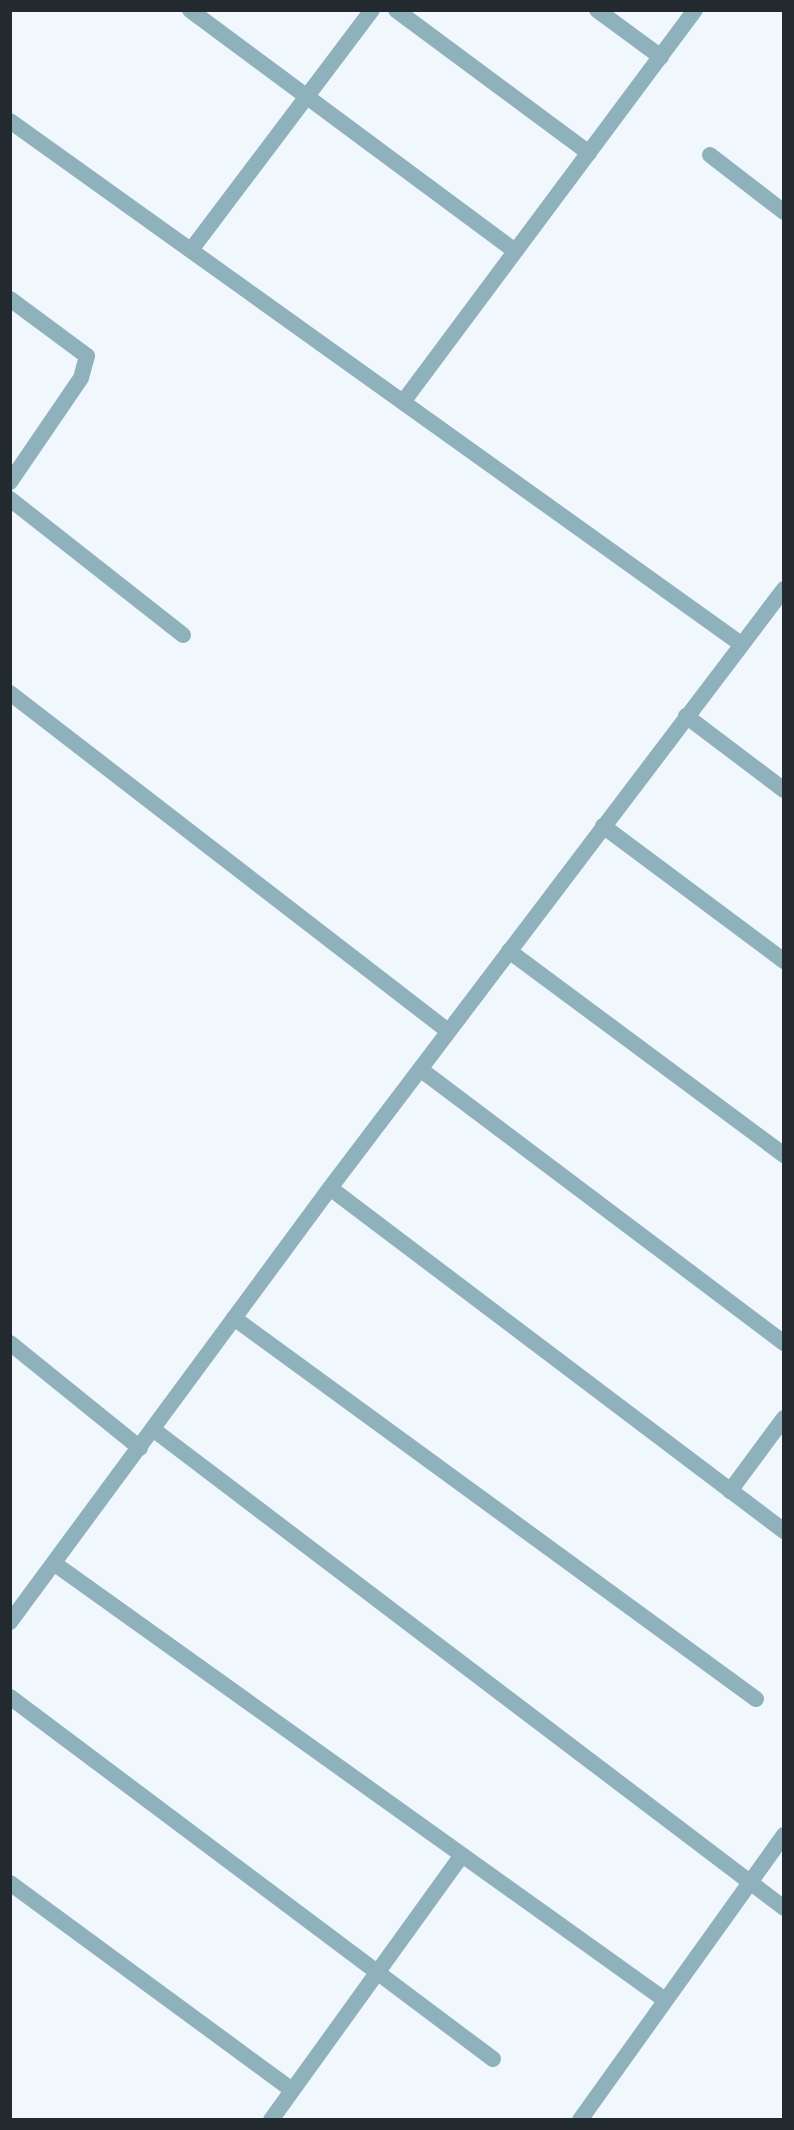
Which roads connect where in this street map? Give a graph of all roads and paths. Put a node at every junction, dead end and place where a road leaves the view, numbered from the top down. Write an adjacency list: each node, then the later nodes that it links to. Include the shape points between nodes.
1 (190, 10): 7 (street)
2 (372, 10): 7 (street)
3 (396, 10): 9 (street)
4 (597, 10): 6 (street)
5 (695, 10): 6 (street)
6 (661, 57): 9 (street)
7 (306, 97): 12 (street); 13 (street)
8 (10, 121): 12 (street)
9 (589, 153): 13 (street)
10 (710, 156): 11 (street)
11 (783, 212)
12 (190, 250): 15 (street)
13 (515, 252): 15 (street)
14 (10, 300): 16 (street, via 87,356 81,378)
15 (403, 402): 20 (street)
16 (10, 482)
17 (10, 499): 19 (street)
18 (783, 589): 20 (street)
19 (183, 634)
20 (741, 644): 22 (street)
21 (10, 693): 27 (street)
22 (686, 716): 23 (street); 24 (street)
23 (783, 790)
24 (603, 826): 25 (street); 26 (street)
25 (509, 951): 27 (street); 29 (street)
26 (783, 961)
27 (448, 1031): 28 (street)
28 (420, 1069): 30 (street); 33 (street)
29 (783, 1155)
30 (330, 1188): 31 (street); 37 (street)
31 (234, 1318): 35 (street); 42 (street)
32 (10, 1343): 36 (street)
33 (783, 1343)
34 (783, 1418): 37 (street)
35 (154, 1430): 36 (street); 45 (street)
36 (140, 1448): 39 (street)
37 (730, 1491): 38 (street)
38 (783, 1531)
39 (55, 1564): 40 (street); 44 (street)
40 (10, 1622)
41 (10, 1697): 48 (street)
42 (756, 1699)
43 (783, 1835): 45 (street)
44 (462, 1855): 48 (street); 49 (street)
45 (749, 1882): 47 (street); 49 (street)
46 (10, 1883): 51 (street)
47 (783, 1908)
48 (378, 1972): 50 (street); 51 (street)
49 (665, 2000): 53 (street)
50 (493, 2059)
51 (292, 2090): 52 (street)
52 (271, 2120)
53 (580, 2120)

